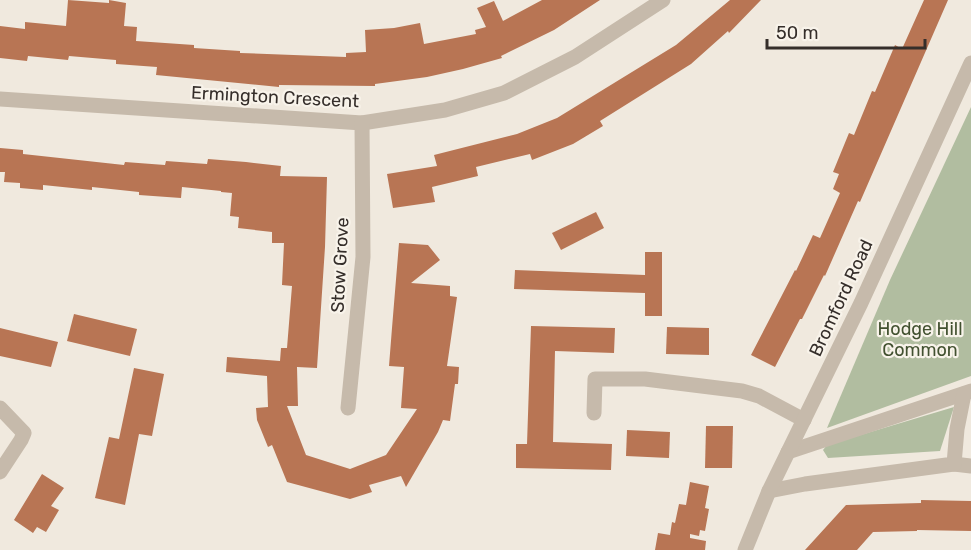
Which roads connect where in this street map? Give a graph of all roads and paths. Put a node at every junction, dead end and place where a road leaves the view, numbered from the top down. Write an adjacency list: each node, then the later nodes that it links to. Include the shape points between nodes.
1 (663, 0): 4 (street, Ermington Crescent, via 575,57 504,93 445,110)
2 (971, 63): 9 (street, Bromford Road)
3 (0, 99): 4 (street, Ermington Crescent)
4 (362, 123): 7 (street, Stow Grove, via 363,257)
5 (967, 392): 10 (street); 11 (street, via 957,429)
6 (0, 408): 13 (street, via 24,433)
7 (348, 408)
8 (594, 413): 9 (street, via 594,379 645,379 742,391)
9 (804, 420): 10 (street, Bromford Road)
10 (788, 452): 14 (street, Bromford Road)
11 (954, 464): 12 (street); 14 (street)
12 (971, 466)
13 (0, 472)
14 (769, 491): 15 (street, Bromford Road)
15 (746, 550)

